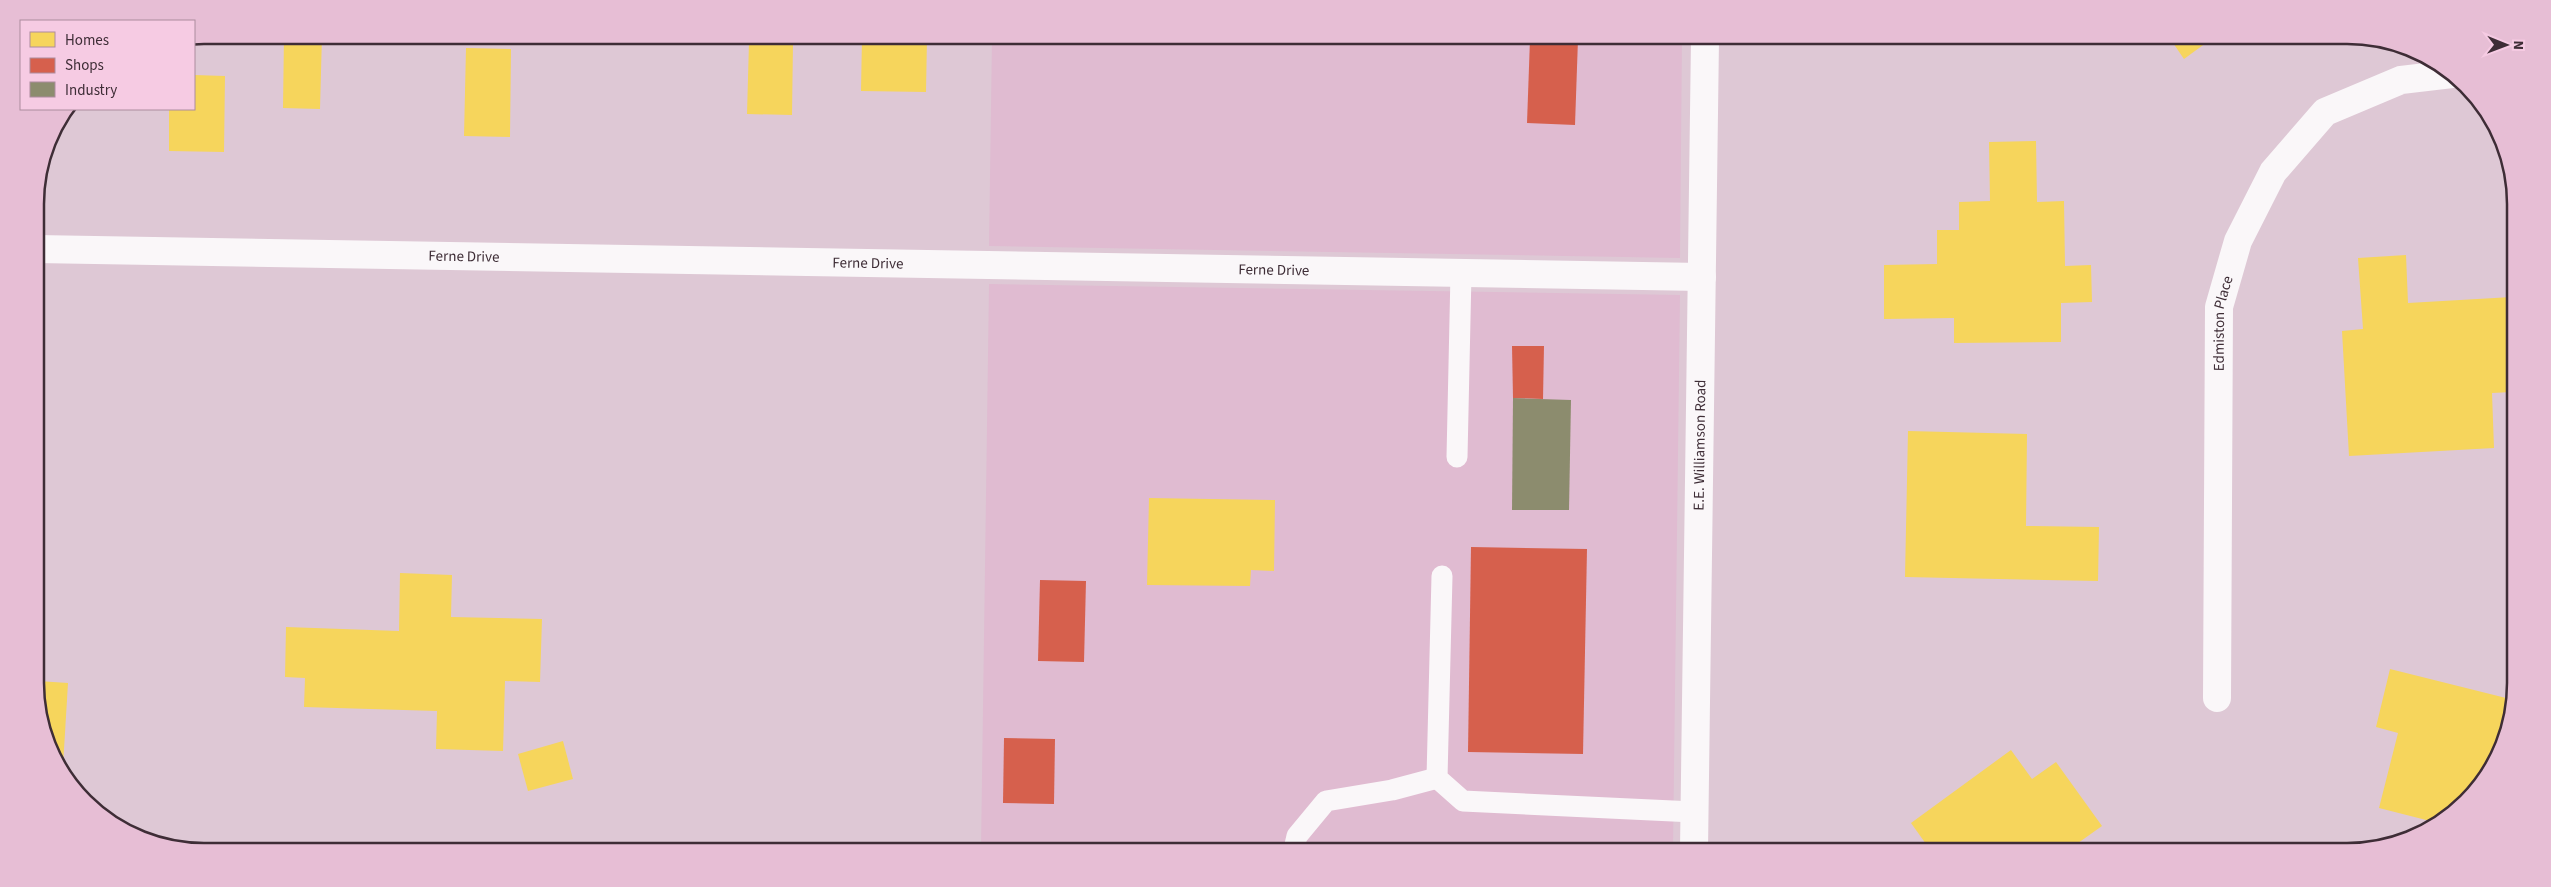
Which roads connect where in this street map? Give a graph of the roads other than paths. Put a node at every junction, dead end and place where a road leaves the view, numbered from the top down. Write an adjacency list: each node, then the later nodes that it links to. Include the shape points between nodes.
1 (1705, 44): 5 (street, E.E. Williamson Road)
2 (2442, 75): 8 (street, Edmiston Place, via 2401,80 2325,112 2273,172 2238,241 2220,306)
3 (44, 249): 4 (street, Ferne Drive)
4 (1461, 273): 5 (street, Ferne Drive); 6 (lane)
5 (1702, 277): 10 (street, E.E. Williamson Road)
6 (1457, 457)
7 (1442, 576): 9 (lane)
8 (2217, 698)
9 (1437, 778): 10 (lane, via 1463,801); 11 (lane, via 1392,790 1326,801 1297,836)
10 (1694, 812): 12 (street, E.E. Williamson Road)
11 (1295, 843)
12 (1694, 843)

